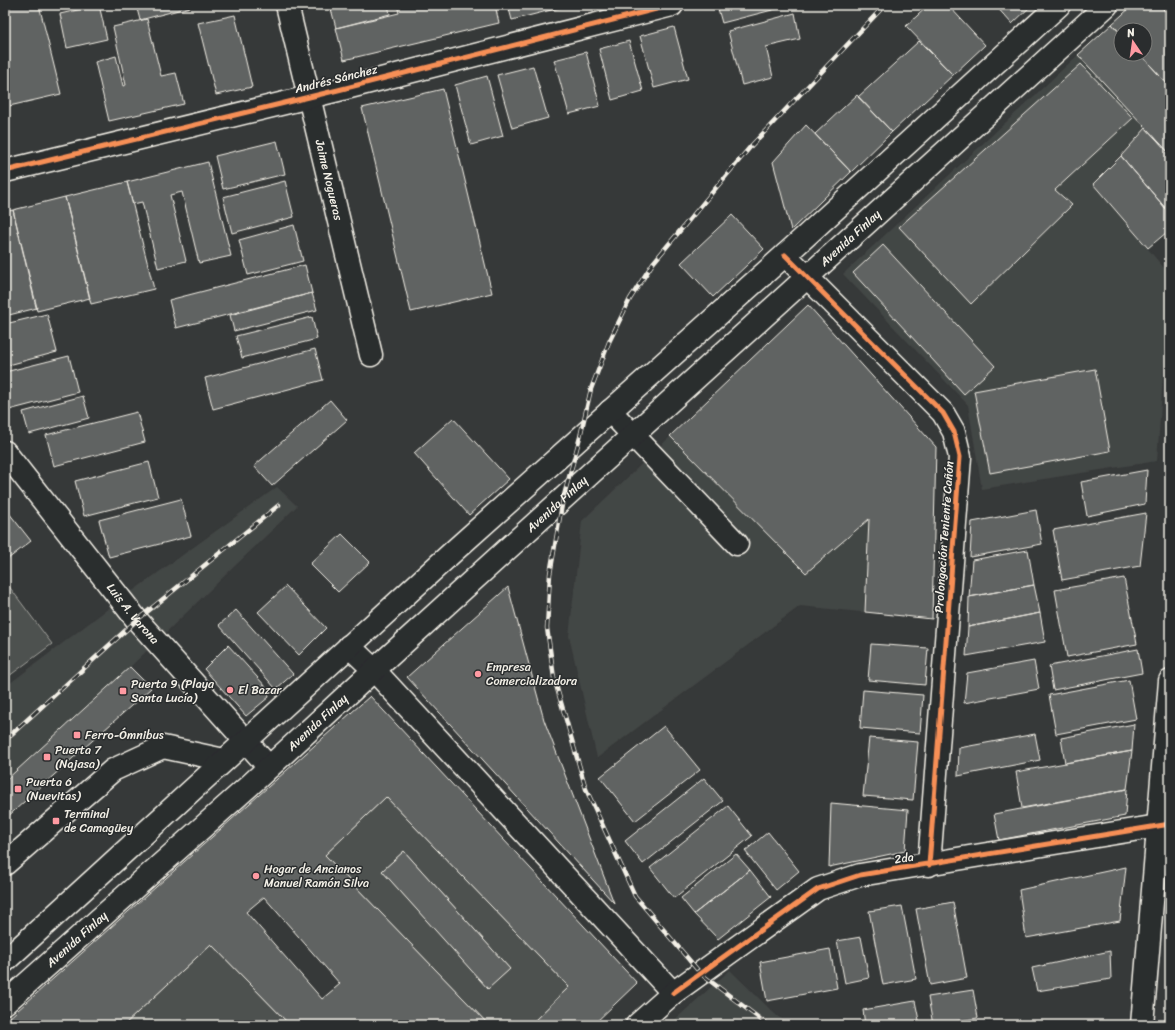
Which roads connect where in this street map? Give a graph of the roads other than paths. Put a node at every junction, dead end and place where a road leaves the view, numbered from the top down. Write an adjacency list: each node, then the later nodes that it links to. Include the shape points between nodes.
1 (287, 5): 5 (main road, Jaime Nogueras)
2 (672, 5): 5 (main road, Andrés Sánchez)
3 (1059, 5): 7 (main road)
4 (1107, 5): 8 (main road, Avenida Finlay)
5 (310, 96): 6 (main road, Andrés Sánchez); 9 (main road, Jaime Nogueras)
6 (5, 171)
7 (785, 256): 8 (main road, Prolongación Teniente Cañón); 10 (main road)
8 (808, 278): 11 (main road, Avenida Finlay); 22 (main road, Prolongación Teniente Cañón, via 943,413 954,432 960,457)
9 (371, 355)
10 (610, 411): 11 (main road); 14 (main road)
11 (633, 435): 13 (main road); 15 (main road, Avenida Finlay)
12 (5, 452): 17 (main road, Luis A. Varona, via 137,620)
13 (737, 544)
14 (349, 646): 15 (main road); 17 (main road)
15 (374, 670): 19 (main road, Avenida Finlay); 24 (main road)
16 (1170, 681): 20 (main road)
17 (245, 742): 18 (main road); 19 (main road, Luis A. Varona)
18 (224, 760): 19 (main road); 21 (main road, via 163,747 113,770); 23 (main road)
19 (269, 767): 25 (main road, Avenida Finlay)
20 (1164, 825): 22 (main road, 2da); 27 (main road)
21 (5, 864)
22 (928, 865): 24 (main road, 2da, via 860,875 818,889)
23 (5, 961)
24 (673, 993): 26 (main road, 2da)
25 (5, 1003)
26 (637, 1025)
27 (1142, 1025)

